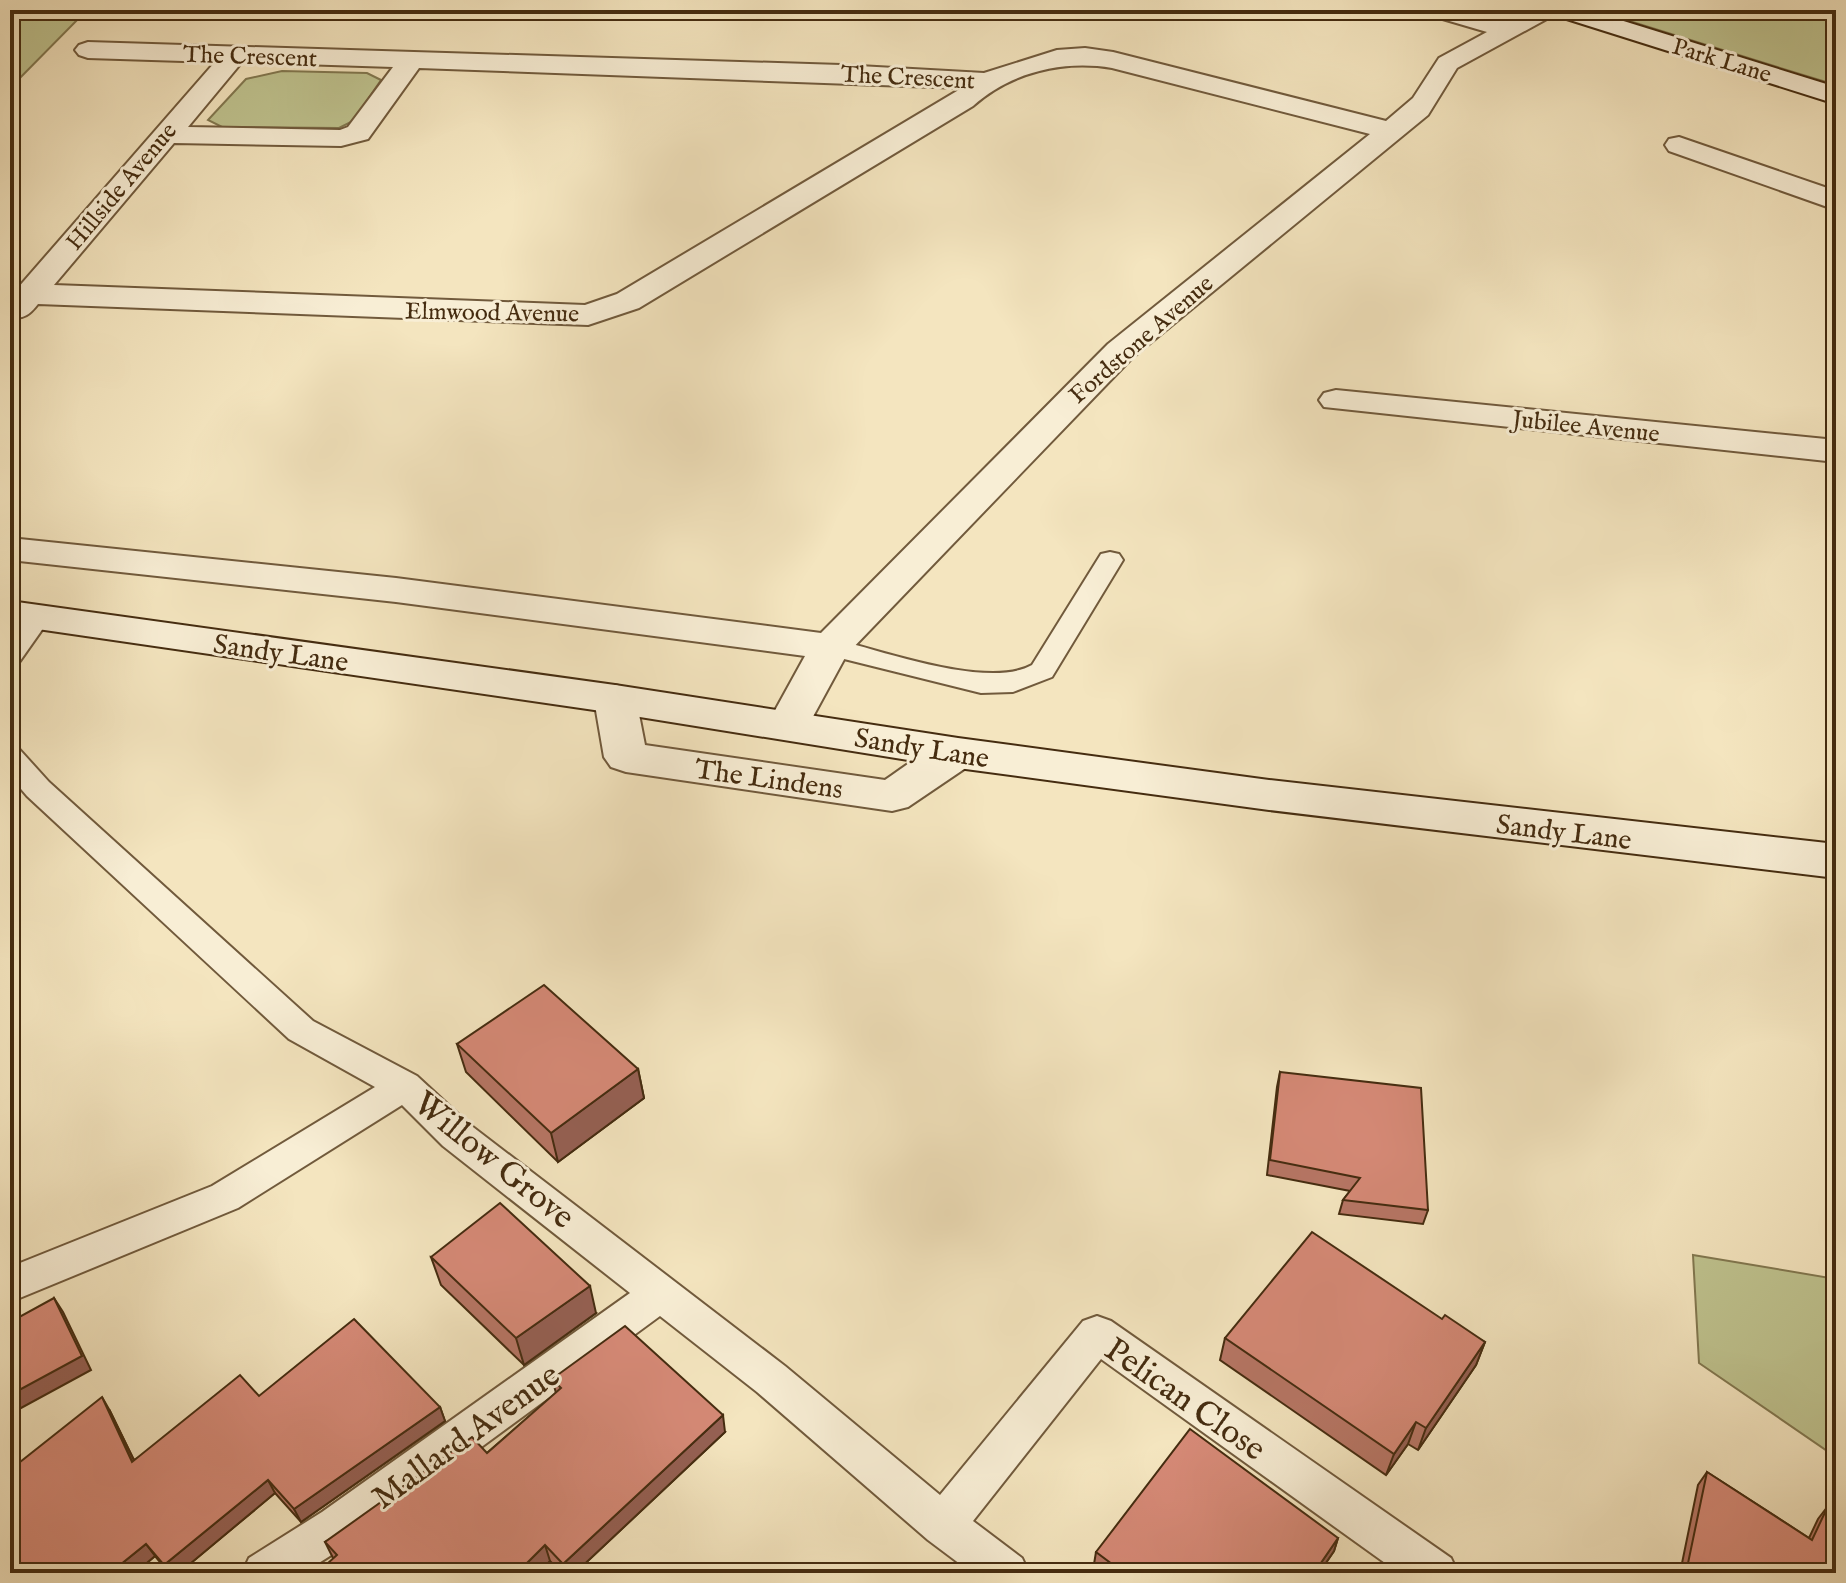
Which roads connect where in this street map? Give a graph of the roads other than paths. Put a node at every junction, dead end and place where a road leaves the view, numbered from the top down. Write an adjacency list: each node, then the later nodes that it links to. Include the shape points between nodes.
1 (1438, 10): 4 (street)
2 (1545, 10): 4 (street, Fordstone Avenue)
3 (1563, 10): 9 (street, Park Lane)
4 (1508, 30): 10 (street, Fordstone Avenue, via 1448,63 1432,93)
5 (88, 50): 6 (street, The Crescent)
6 (234, 56): 7 (street, The Crescent); 11 (street, Hillside Avenue)
7 (412, 60): 8 (street, The Crescent); 11 (street, via 358,133 341,138)
8 (986, 81): 10 (street, The Crescent, via 1057,58 1085,56); 15 (street, Elmwood Avenue, via 964,100 628,301 588,315)
9 (1836, 96)
10 (1391, 131): 21 (street, Fordstone Avenue, via 1120,351)
11 (164, 135): 15 (street, Hillside Avenue)
12 (1679, 145): 13 (street)
13 (1835, 201): 14 (street)
14 (1801, 222)
15 (20, 305)
16 (1336, 400): 17 (street, Jubilee Avenue)
17 (1836, 451)
18 (10, 549): 21 (street, via 396,590)
19 (1110, 560): 21 (lane, via 1042,671 1028,680 981,684)
20 (24, 615): 22 (lane); 23 (street, Sandy Lane)
21 (830, 647): 24 (street, Fordstone Avenue)
22 (10, 655)
23 (615, 699): 24 (street, Sandy Lane); 25 (street, The Lindens, via 626,757 892,796)
24 (788, 725): 25 (street, Sandy Lane)
25 (958, 753): 27 (street, Sandy Lane)
26 (10, 757): 28 (lane, Willow Grove, via 38,789 301,1030)
27 (1836, 861)
28 (405, 1086): 29 (lane, via 225,1197); 30 (lane, Willow Grove, via 456,1135)
29 (10, 1285)
30 (662, 1292): 31 (lane, Willow Grove); 33 (lane, Mallard Avenue, via 337,1527)
31 (943, 1525): 32 (lane, Willow Grove); 34 (lane, Pelican Close, via 1097,1334)
32 (988, 1567)
33 (264, 1573)
34 (1436, 1573)

